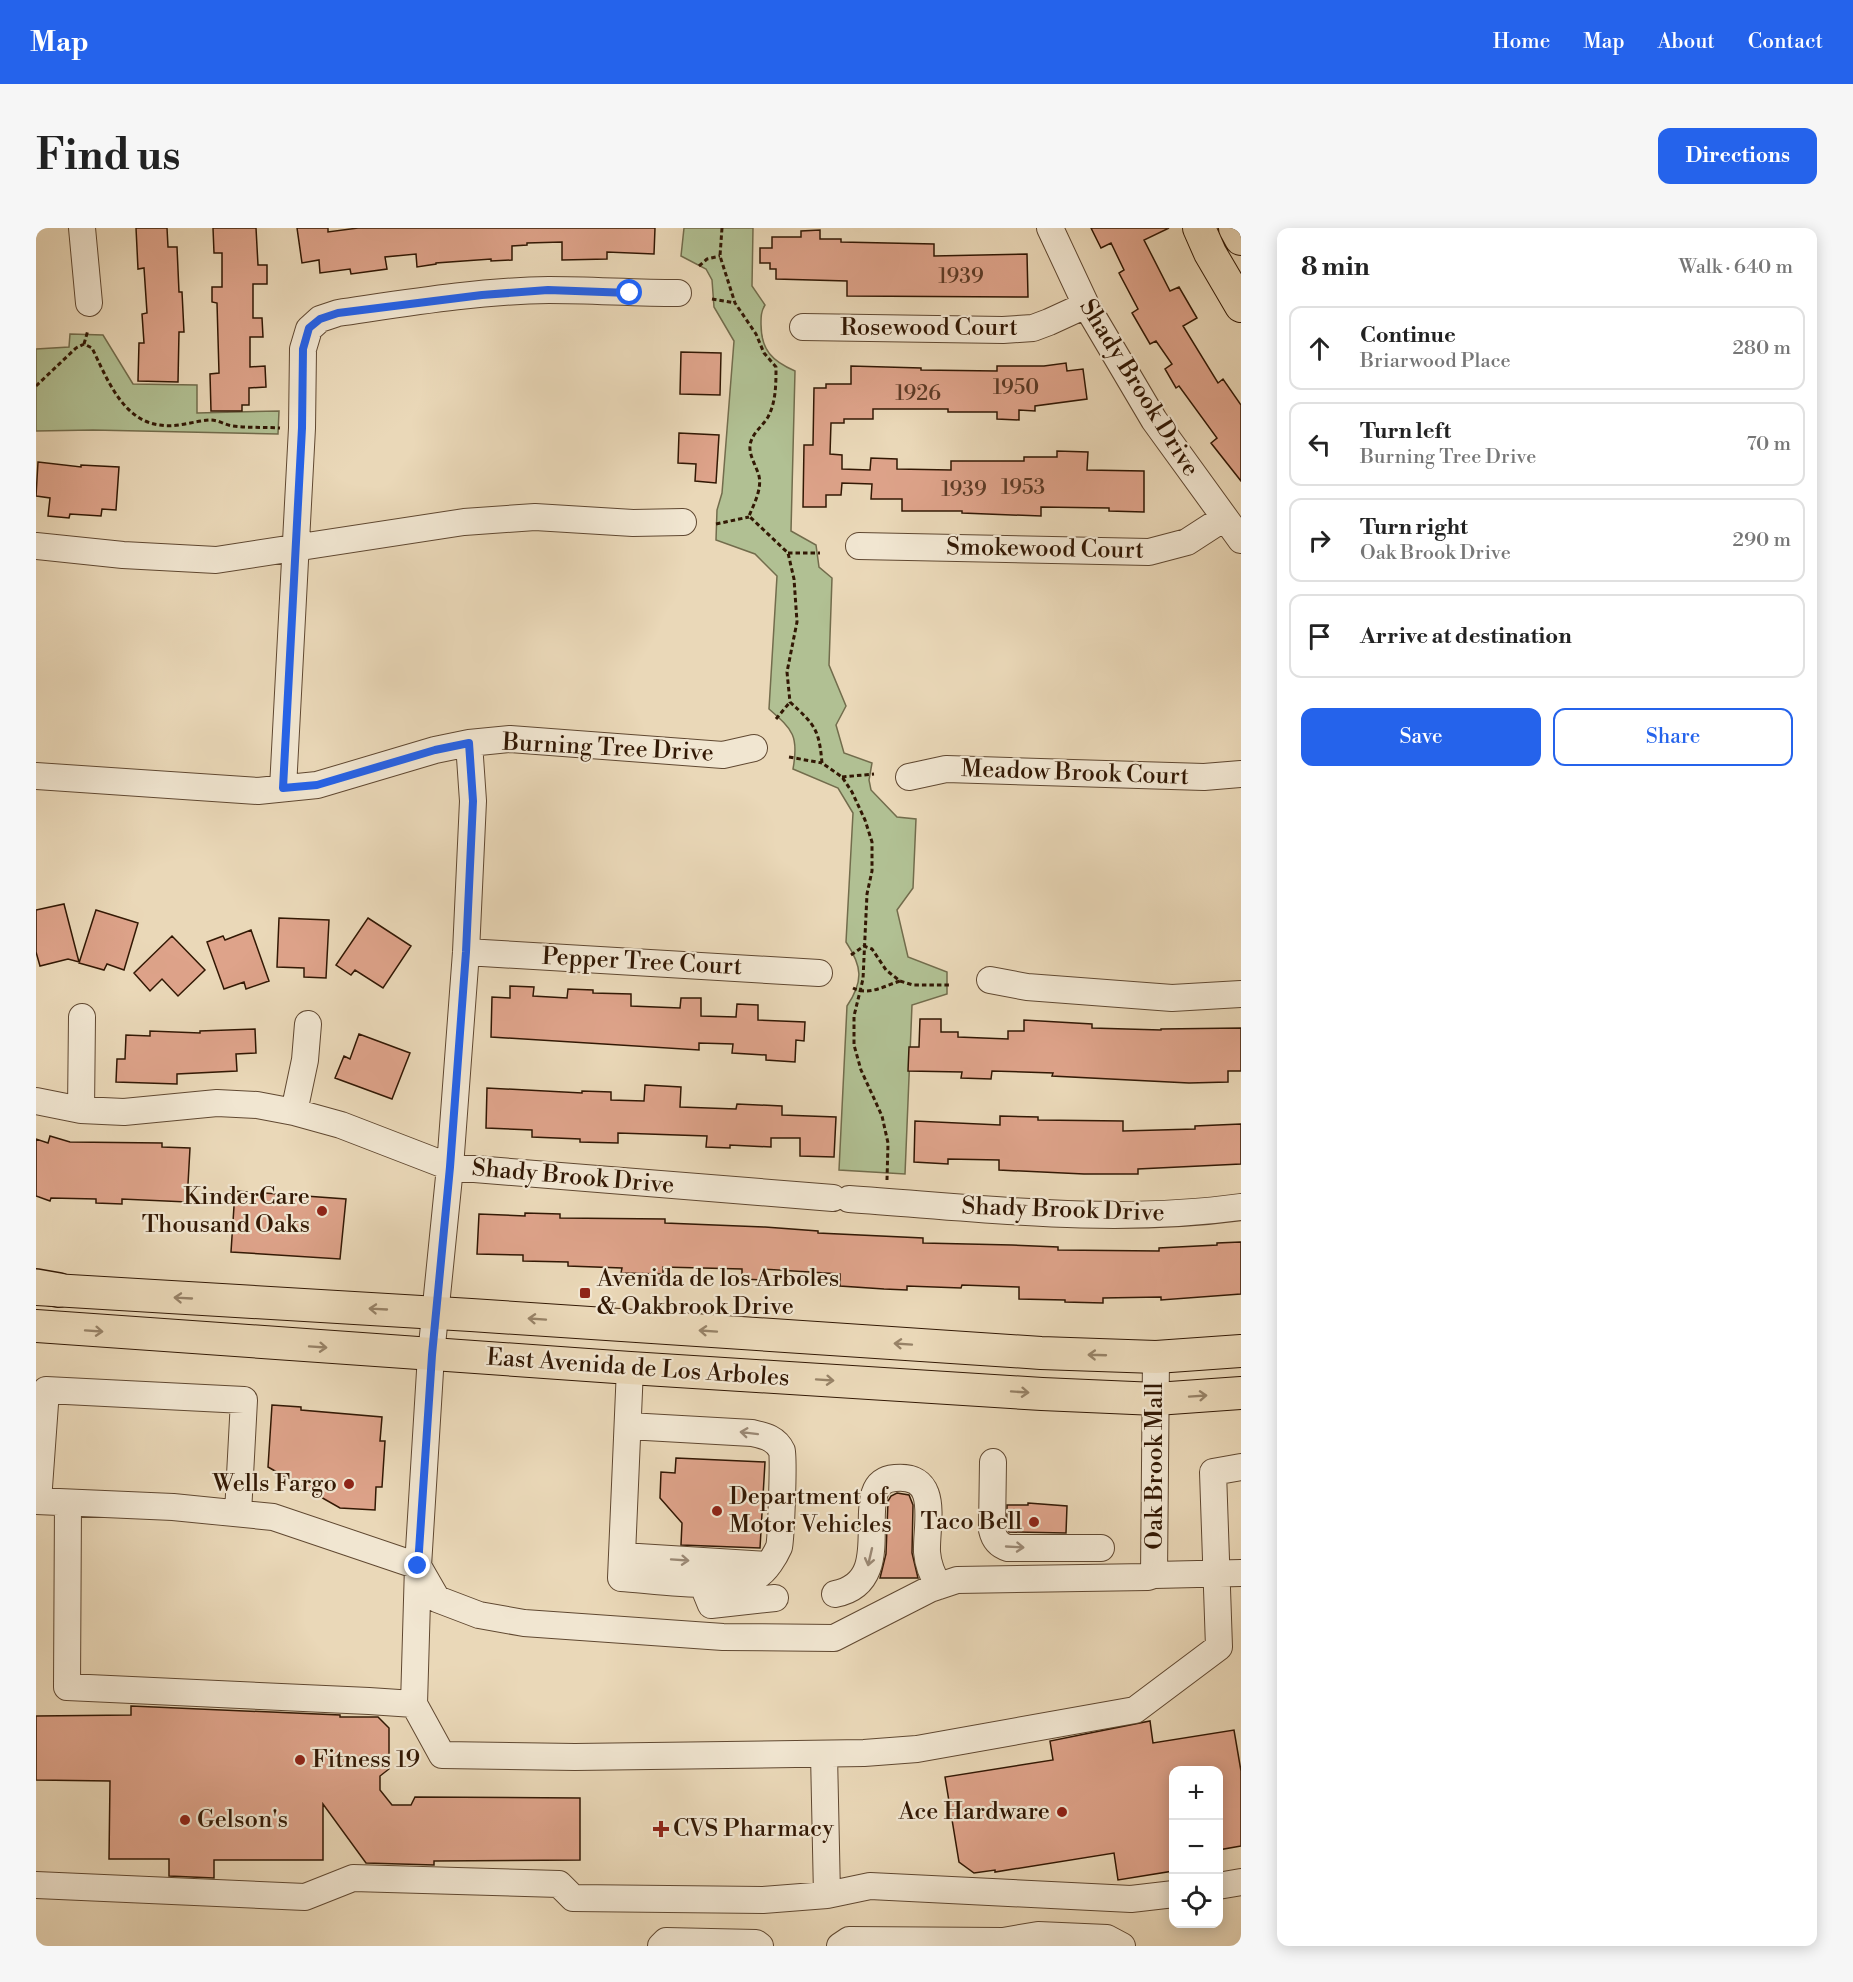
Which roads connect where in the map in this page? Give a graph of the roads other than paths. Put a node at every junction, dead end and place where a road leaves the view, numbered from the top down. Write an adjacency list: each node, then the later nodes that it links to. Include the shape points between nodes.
1 (82, 228): 7 (street)
2 (1050, 228): 8 (street, Shady Brook Drive)
3 (1199, 228): 9 (main road)
4 (1235, 228): 5 (main road)
5 (1241, 239)
6 (678, 293): 16 (street, via 548,290 349,311 320,319 309,328 303,349)
7 (89, 303)
8 (1086, 305): 10 (street, Rosewood Court, via 1032,328); 11 (street, Shady Brook Drive, via 1154,420)
9 (1241, 306)
10 (803, 327)
11 (1224, 518): 13 (street, Shady Brook Drive); 15 (street, Smokewood Court, via 1186,542 1149,552)
12 (683, 522): 16 (street, via 535,517 464,522)
13 (1241, 540)
14 (36, 546): 16 (street, via 216,560)
15 (859, 546)
16 (294, 549): 22 (street)
17 (469, 743): 18 (street, Burning Tree Drive, via 510,739 723,754); 22 (street, Burning Tree Drive, via 317,785); 23 (street, via 473,801)
18 (754, 748)
19 (1241, 774): 21 (street, Meadow Brook Court, via 1204,777 946,769)
20 (36, 776): 22 (street, Burning Tree Drive, via 258,791)
21 (909, 777)
22 (283, 788)
23 (466, 952): 24 (street, Pepper Tree Court); 32 (street)
24 (819, 973)
25 (990, 980): 26 (street, via 1027,987 1172,998)
26 (1241, 994)
27 (82, 1017): 30 (street)
28 (308, 1024): 31 (street)
29 (36, 1101): 30 (street, Shady Brook Drive)
30 (81, 1110): 31 (street, Shady Brook Drive, via 124,1112 217,1103)
31 (294, 1112): 32 (street, Shady Brook Drive, via 341,1125)
32 (450, 1167): 33 (street, Shady Brook Drive, via 1056,1214 1207,1212); 35 (street)
33 (1241, 1207)
34 (44, 1288): 35 (main road, East Avenida de Los Arboles, one-way to 34)
35 (436, 1312): 38 (street); 39 (main road, East Avenida de Los Arboles, one-way to 35, via 1041,1353)
36 (36, 1326): 38 (main road, East Avenida de Los Arboles, one-way to 38)
37 (1241, 1351): 39 (main road, East Avenida de Los Arboles)
38 (432, 1355): 40 (main road, East Avenida de Los Arboles); 51 (street)
39 (1156, 1357): 42 (street, Oak Brook Mall)
40 (630, 1368): 42 (main road, East Avenida de Los Arboles, one-way to 42); 43 (street)
41 (1241, 1393): 42 (main road, East Avenida de Los Arboles, one-way to 41)
42 (1156, 1399): 54 (street, Oak Brook Mall)
43 (628, 1426): 50 (street, one-way to 43, via 779,1545 783,1452 772,1438 752,1433); 52 (street)
44 (993, 1462): 49 (street, one-way to 49, via 992,1530 998,1543 1008,1548)
45 (1241, 1467): 53 (street, via 1213,1472)
46 (37, 1501): 47 (street); 48 (street, via 46,1390 232,1400 244,1401)
47 (68, 1503): 48 (street); 59 (street, via 67,1687)
48 (238, 1513): 51 (street, via 273,1517)
49 (1101, 1548)
50 (768, 1565): 52 (street, one-way to 50); 55 (street, via 758,1576 744,1581)
51 (418, 1566): 56 (street, via 437,1599 479,1615 524,1623 723,1637 834,1638); 59 (street)
52 (622, 1567): 55 (street)
53 (1229, 1574): 54 (street); 60 (street, via 1219,1647 1135,1710 917,1749)
54 (1154, 1575): 56 (street, via 957,1580)
55 (702, 1583): 58 (street, via 711,1605)
56 (939, 1586): 57 (street, one-way to 57, via 931,1574 927,1553 929,1525 940,1508 942,1492 933,1480 894,1478 881,1482 873,1494 872,1549 864,1578 854,1588)
57 (835, 1594)
58 (775, 1598)
59 (414, 1704): 60 (street, via 442,1755)
60 (824, 1754): 65 (street)
61 (1241, 1882): 63 (street)
62 (36, 1885): 65 (street, via 305,1897 353,1878 559,1884 573,1898 763,1900)
63 (1223, 1885)
64 (1169, 1894): 65 (street, via 1131,1899 870,1886)
65 (827, 1895)
66 (661, 1946): 67 (street, via 666,1941)
67 (760, 1946)
68 (840, 1946): 69 (street, via 849,1940 1003,1941 1038,1935 1107,1938)
69 (1122, 1946)

